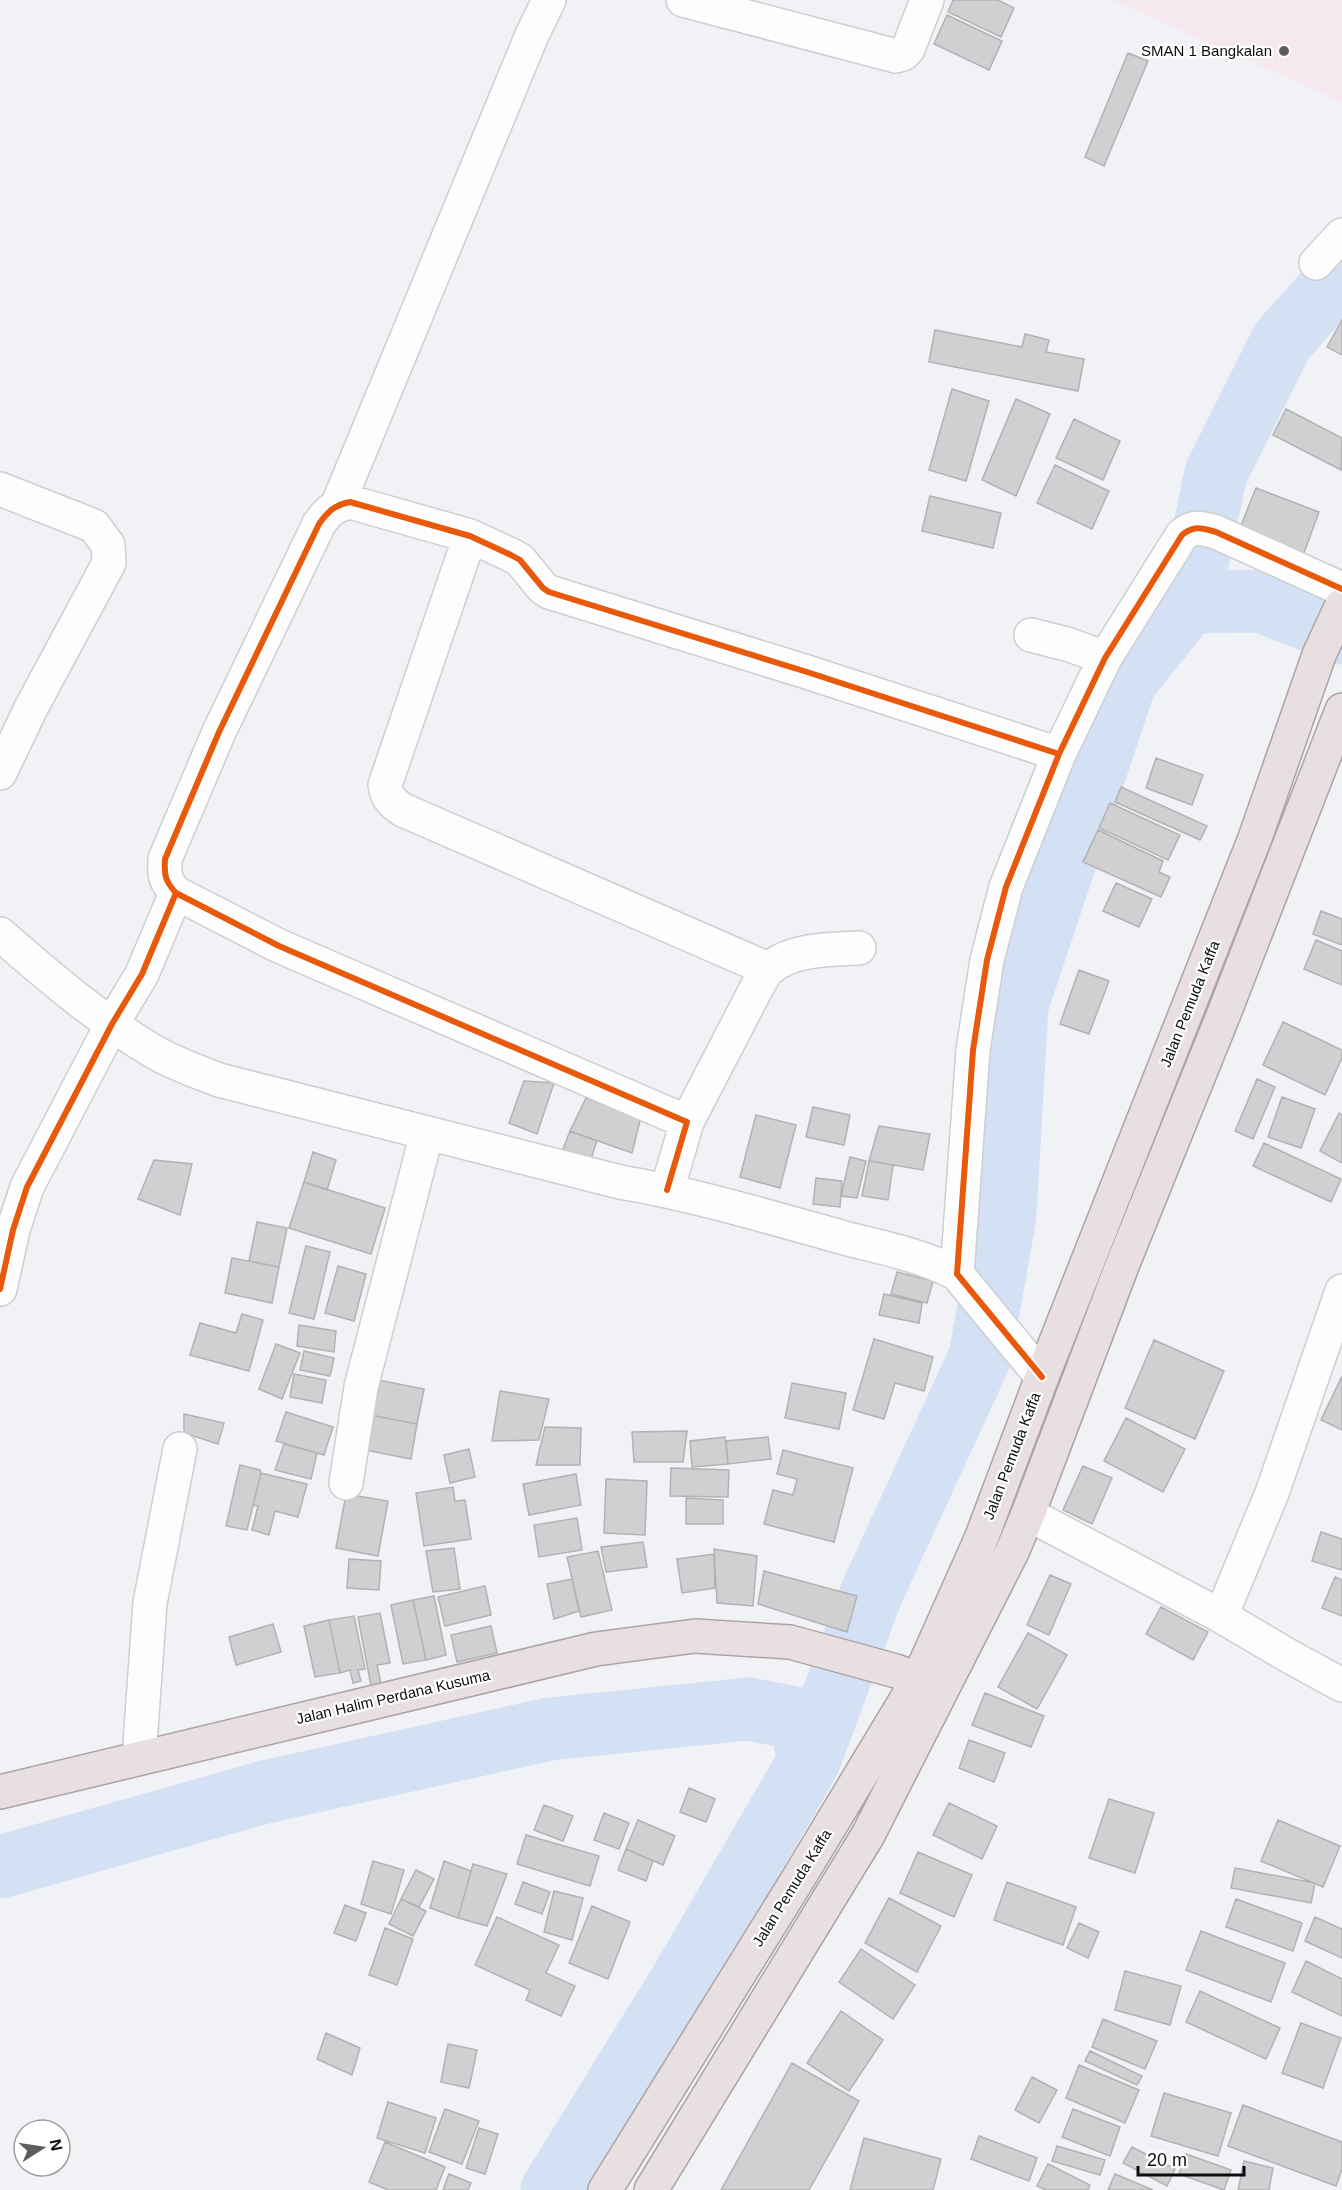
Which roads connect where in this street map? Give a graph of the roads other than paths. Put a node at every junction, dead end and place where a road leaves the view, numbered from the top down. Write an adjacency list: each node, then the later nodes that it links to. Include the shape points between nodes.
1 (549, 0): 7 (street)
2 (683, 0): 3 (street, via 897,56 908,49)
3 (927, 0)
4 (1342, 235): 5 (street)
5 (1316, 263)
6 (0, 489): 15 (street, via 94,526 108,545 109,563)
7 (338, 504): 8 (street, via 361,504); 18 (street, via 312,536 172,840 164,876)
8 (470, 536): 14 (street, via 520,560 549,592); 21 (street, via 385,785 392,803)
9 (1342, 589): 12 (street, via 1208,530 1189,529)
10 (1342, 605): 16 (highway, Jalan Pemuda Kaffa, via 1319,655)
11 (1031, 635): 12 (street)
12 (1105, 658): 14 (street)
13 (1342, 710): 17 (highway, Jalan Pemuda Kaffa)
14 (1059, 754): 26 (street, via 1006,887 987,960 974,1050)
15 (0, 773)
16 (1255, 838): 17 (highway); 29 (highway, Jalan Pemuda Kaffa)
17 (1286, 853): 32 (highway, Jalan Pemuda Kaffa)
18 (176, 893): 22 (street, via 142,974); 23 (street, via 279,946)
19 (0, 934): 22 (street)
20 (860, 948): 21 (street, via 814,950)
21 (768, 969): 23 (street)
22 (112, 1024): 24 (street, via 152,1051 219,1080); 27 (street, via 27,1187)
23 (687, 1122): 25 (street)
24 (427, 1133): 25 (street, via 620,1182); 31 (street, via 363,1377)
25 (667, 1190): 26 (street, via 874,1245 945,1267)
26 (962, 1280): 29 (street)
27 (0, 1289)
28 (1339, 1310): 33 (street)
29 (1042, 1377): 34 (highway, Jalan Pemuda Kaffa, via 981,1539)
30 (180, 1449): 36 (street, via 150,1603)
31 (346, 1483)
32 (1028, 1514): 33 (street); 34 (highway, Jalan Pemuda Kaffa, via 1012,1552)
33 (1221, 1616): 35 (street)
34 (919, 1680): 36 (highway, Jalan Halim Perdana Kusuma, via 790,1642 695,1636 596,1649); 38 (highway, Jalan Pemuda Kaffa); 39 (highway, Jalan Pemuda Kaffa, via 868,1835)
35 (1342, 1685)
36 (139, 1758): 37 (highway, Jalan Halim Perdana Kusuma)
37 (0, 1792)
38 (605, 2190)
39 (651, 2190)

